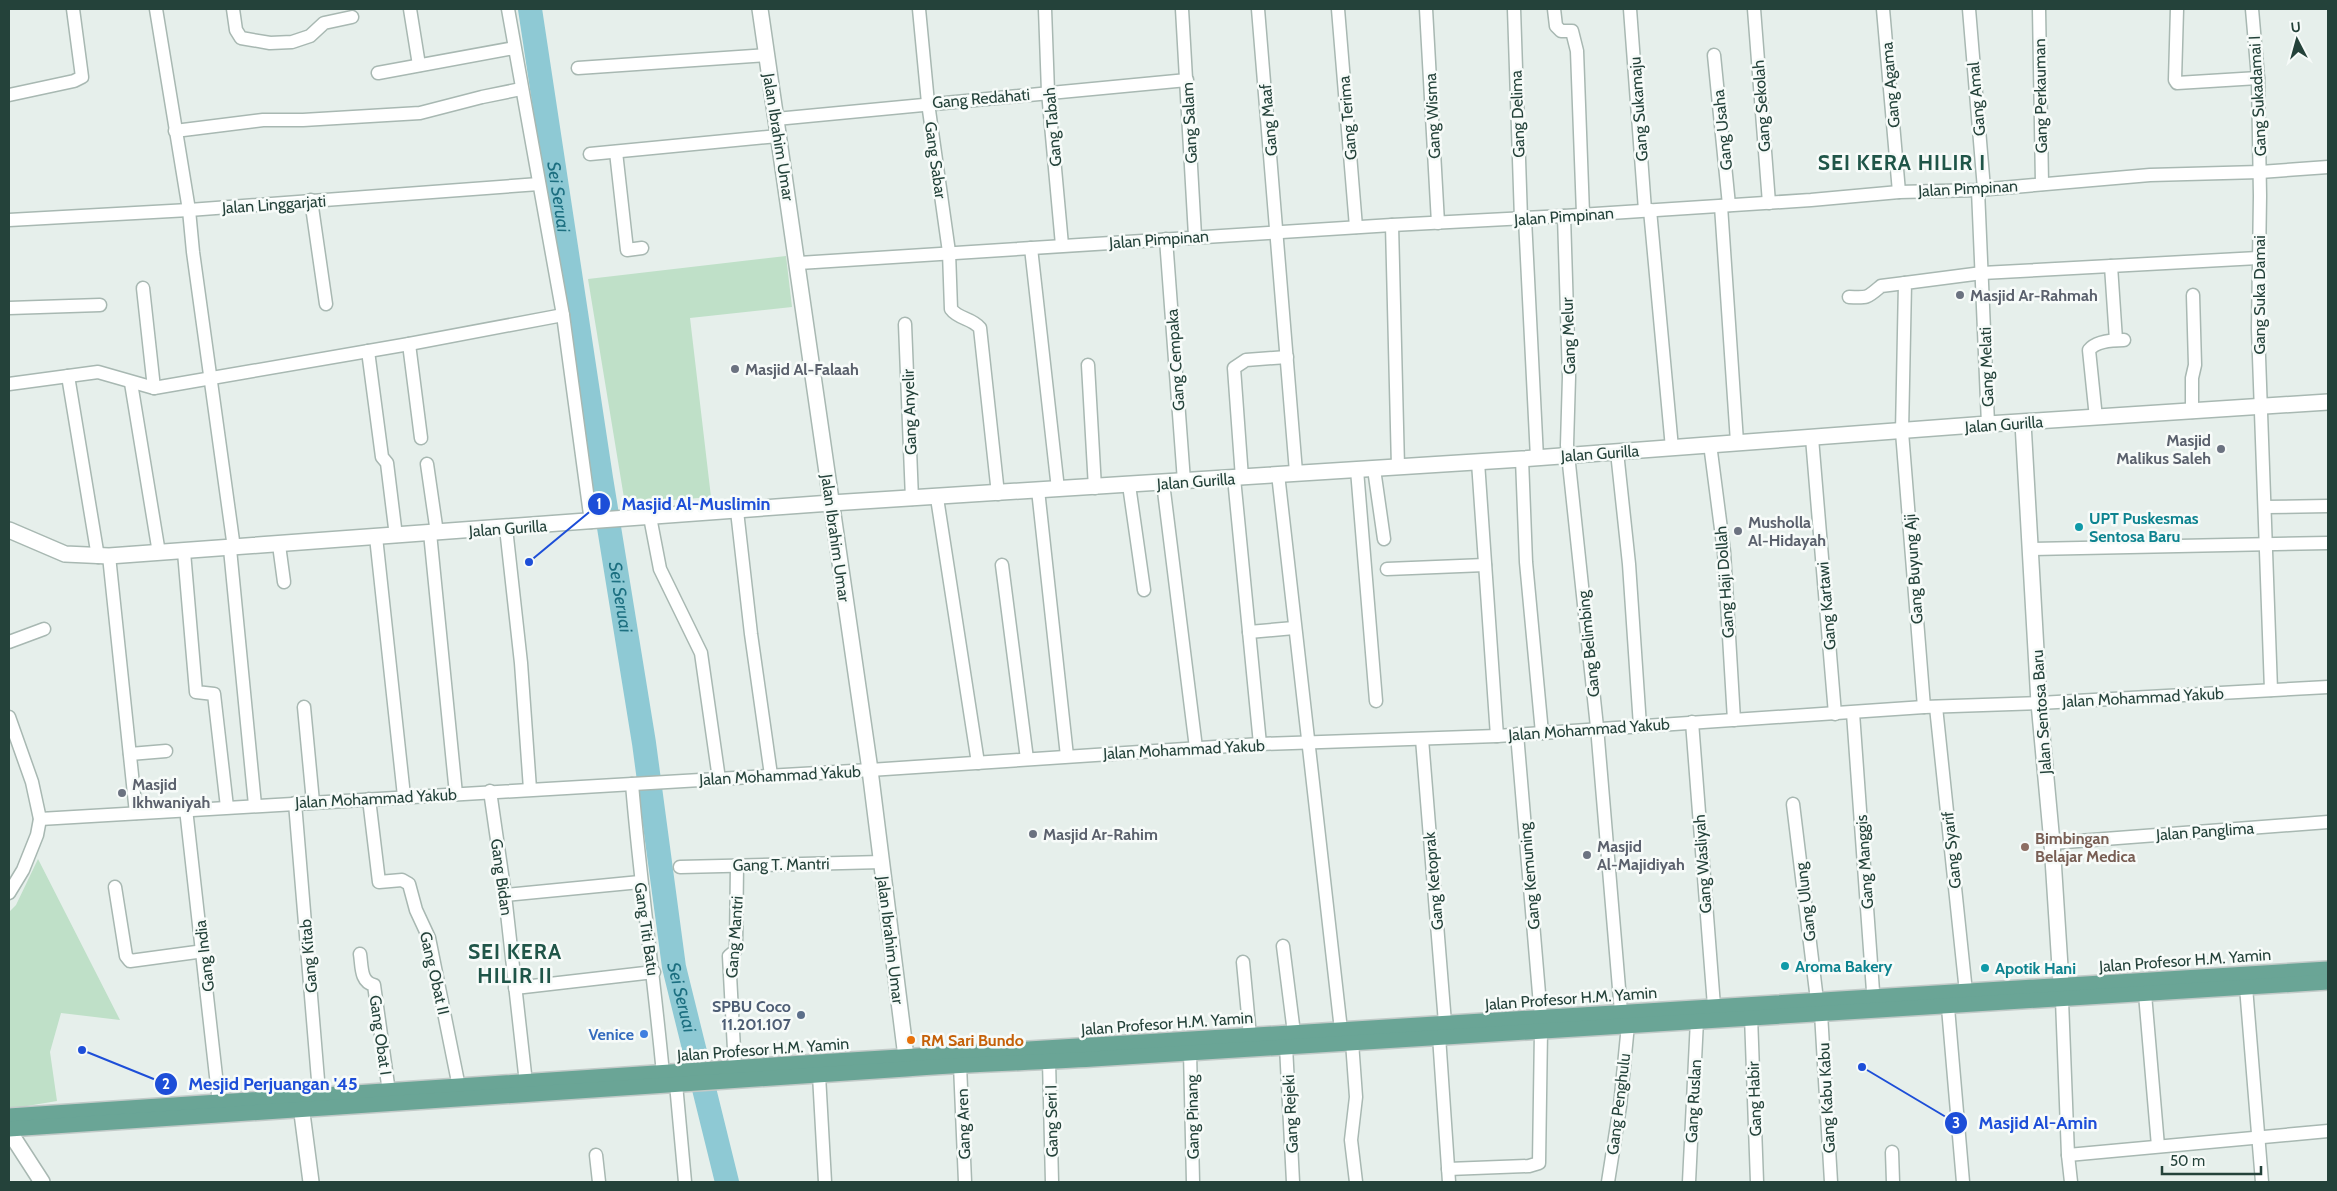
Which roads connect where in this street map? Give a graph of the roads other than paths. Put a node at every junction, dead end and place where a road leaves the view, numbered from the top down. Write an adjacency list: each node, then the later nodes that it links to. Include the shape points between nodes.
1 (74, 9): 33 (street, via 82,77)
2 (156, 9): 36 (street)
3 (233, 9): 22 (street, via 236,30 241,38 270,43 300,40 310,36 324,23)
4 (410, 9): 26 (street)
5 (508, 9): 23 (street)
6 (760, 9): 24 (street, Jalan Ibrahim Umar)
7 (919, 9): 34 (street, Gang Sabar)
8 (1045, 9): 32 (street, Gang Tabah)
9 (1182, 9): 30 (street, Gang Salam)
10 (1258, 9): 58 (street, Gang Maaf)
11 (1338, 9): 57 (street, Gang Terima)
12 (1426, 9): 55 (street, Gang Wisma)
13 (1514, 9): 53 (street, Gang Delima)
14 (1554, 9): 51 (street, via 1556,26 1561,31 1572,31 1576,51)
15 (1630, 9): 50 (street, Gang Sukamaju)
16 (1754, 9): 47 (street, Gang Sekolah)
17 (1882, 9): 45 (street, Gang Agama)
18 (1969, 9): 44 (street, Gang Amal)
19 (2039, 9): 43 (street, Gang Perkauman)
20 (2177, 9): 29 (street, via 2177,83)
21 (2252, 9): 29 (street, Gang Sukadamai I)
22 (352, 17)
23 (514, 48): 26 (street); 31 (street)
24 (767, 55): 27 (street); 35 (street, Jalan Ibrahim Umar)
25 (1714, 56): 48 (street, Gang Usaha)
26 (420, 65): 28 (street)
27 (578, 68)
28 (378, 73)
29 (2258, 78): 41 (street, Gang Sukadamai I)
30 (1187, 80): 32 (street, Gang Redahati); 59 (street, Gang Salam)
31 (521, 89): 36 (street, via 420,113 263,120); 42 (street)
32 (1048, 92): 34 (street, Gang Redahati); 61 (street, Gang Tabah)
33 (9, 95)
34 (928, 103): 35 (street, Gang Redahati); 64 (street, Gang Sabar)
35 (776, 118): 37 (street, Jalan Ibrahim Umar)
36 (175, 131): 49 (street)
37 (778, 136): 38 (street); 66 (street, Jalan Ibrahim Umar)
38 (616, 152): 39 (street); 62 (street, via 627,250)
39 (590, 154)
40 (2328, 166): 41 (street, Jalan Pimpinan)
41 (2260, 178): 43 (street, Jalan Pimpinan, via 2150,175); 65 (street, Gang Suka Damai)
42 (539, 184): 46 (street, Jalan Linggarjati); 76 (street)
43 (2042, 184): 44 (street, Jalan Pimpinan)
44 (1981, 189): 45 (street, Jalan Pimpinan); 68 (street, Gang Melati)
45 (1900, 192): 47 (street, Jalan Pimpinan)
46 (311, 200): 49 (street, Jalan Linggarjati); 73 (street)
47 (1769, 203): 48 (street, Jalan Pimpinan)
48 (1725, 206): 50 (street, Jalan Pimpinan); 96 (street, Gang Usaha)
49 (189, 210): 54 (street, Jalan Linggarjati); 83 (street)
50 (1647, 210): 51 (street, Jalan Pimpinan); 98 (street, Gang Sukamaju)
51 (1583, 214): 52 (street, Jalan Pimpinan)
52 (1564, 216): 53 (street, Jalan Pimpinan); 100 (street, Gang Melur)
53 (1523, 219): 55 (street, Jalan Pimpinan); 101 (street, Gang Delima)
54 (9, 220)
55 (1438, 223): 56 (street, Jalan Pimpinan)
56 (1392, 225): 57 (street, Jalan Pimpinan); 104 (street)
57 (1356, 227): 58 (street, Jalan Pimpinan)
58 (1278, 232): 59 (street, Jalan Pimpinan); 80 (street, Gang Maaf)
59 (1195, 236): 60 (street, Jalan Pimpinan)
60 (1166, 238): 61 (street, Jalan Pimpinan); 110 (street, Gang Cempaka)
61 (1062, 245): 63 (street, Jalan Pimpinan)
62 (642, 248)
63 (1031, 248): 64 (street, Jalan Pimpinan); 114 (street)
64 (950, 252): 66 (street, Jalan Pimpinan); 116 (street, Gang Sabar, via 951,309 980,328)
65 (2258, 258): 67 (street); 88 (street, Gang Suka Damai)
66 (798, 263): 119 (street, Jalan Ibrahim Umar)
67 (2111, 266): 68 (street); 90 (street, via 2120,340 2095,345 2089,350)
68 (1982, 273): 69 (street); 92 (street, Gang Melati)
69 (1905, 283): 72 (street, via 1881,286 1868,297); 93 (street, Gang Buyung Aji)
70 (143, 288): 86 (street)
71 (2193, 296): 89 (street, via 2195,365)
72 (1849, 297)
73 (326, 304)
74 (100, 305): 75 (street)
75 (9, 308)
76 (562, 315): 78 (street); 124 (street)
77 (905, 324): 118 (street, Gang Anyelir)
78 (409, 344): 79 (street); 94 (street)
79 (368, 351): 83 (street); 128 (street, via 382,457 388,463)
80 (1287, 357): 107 (street, Gang Maaf); 109 (street, via 1246,360 1234,368)
81 (1088, 365): 113 (street)
82 (68, 376): 84 (street, via 98,372); 85 (street); 138 (street)
83 (212, 378): 86 (street); 134 (street)
84 (131, 383): 86 (street); 137 (street)
85 (9, 384)
86 (154, 388)
87 (2328, 402): 88 (street, Jalan Gurilla)
88 (2262, 407): 89 (street, Jalan Gurilla); 121 (street, Gang Suka Damai)
89 (2192, 412): 90 (street, Jalan Gurilla)
90 (2096, 418): 91 (street, Jalan Gurilla)
91 (2023, 423): 92 (street, Jalan Gurilla); 135 (street, Jalan Sentosa Baru)
92 (1988, 424): 93 (street, Jalan Gurilla)
93 (1902, 432): 95 (street, Jalan Gurilla); 153 (street, Gang Buyung Aji)
94 (421, 438)
95 (1812, 438): 96 (street, Jalan Gurilla); 155 (street, Gang Kartawi)
96 (1737, 442): 97 (street, Jalan Gurilla)
97 (1710, 444): 98 (street, Jalan Gurilla); 157 (street, Gang Haji Dollah, via 1724,552)
98 (1672, 448): 99 (street, Jalan Gurilla)
99 (1617, 452): 100 (street, Jalan Gurilla); 159 (street)
100 (1568, 455): 101 (street, Jalan Gurilla); 160 (street, Gang Belimbing)
101 (1529, 459): 102 (street, Jalan Gurilla); 161 (street, Gang Delima, via 1526,562)
102 (1478, 462): 104 (street, Jalan Gurilla); 140 (street)
103 (427, 464): 127 (street)
104 (1398, 467): 105 (street, Jalan Gurilla)
105 (1374, 469): 106 (street, Jalan Gurilla); 130 (street)
106 (1357, 470): 107 (street, Jalan Gurilla); 150 (street)
107 (1296, 472): 108 (street, Jalan Gurilla)
108 (1278, 474): 109 (street, Jalan Gurilla); 144 (street)
109 (1238, 478): 110 (street, Jalan Gurilla); 146 (street)
110 (1184, 481): 111 (street, Jalan Gurilla)
111 (1162, 483): 112 (street, Jalan Gurilla); 167 (street)
112 (1129, 485): 113 (street, Jalan Gurilla); 143 (street)
113 (1096, 488): 114 (street, Jalan Gurilla)
114 (1058, 489): 115 (street, Jalan Gurilla)
115 (1038, 490): 116 (street, Jalan Gurilla); 170 (street)
116 (998, 494): 117 (street, Jalan Gurilla)
117 (936, 498): 118 (street, Jalan Gurilla); 172 (street)
118 (912, 499): 119 (street, Jalan Gurilla)
119 (831, 503): 122 (street, Jalan Gurilla); 173 (street, Jalan Ibrahim Umar)
120 (2328, 506): 121 (street)
121 (2265, 507): 132 (street, Gang Suka Damai)
122 (737, 512): 123 (street, Jalan Gurilla); 174 (street)
123 (650, 518): 124 (street, Jalan Gurilla); 175 (street, via 660,569 701,653)
124 (595, 522): 125 (street, Jalan Gurilla)
125 (506, 528): 127 (street, Jalan Gurilla); 177 (street, via 521,663)
126 (10, 532): 138 (street, Jalan Gurilla, via 65,554)
127 (433, 533): 128 (street, Jalan Gurilla); 179 (street)
128 (396, 536): 129 (street, Jalan Gurilla)
129 (376, 537): 133 (street, Jalan Gurilla); 180 (street)
130 (1384, 539)
131 (2328, 543): 132 (street)
132 (2266, 544): 135 (street); 149 (street, Gang Suka Damai)
133 (279, 545): 134 (street, Jalan Gurilla); 142 (street)
134 (232, 549): 136 (street, Jalan Gurilla); 185 (street)
135 (2032, 550): 151 (street, Jalan Sentosa Baru)
136 (184, 552): 137 (street, Jalan Gurilla); 186 (street, via 196,692 214,694)
137 (159, 553): 138 (street, Jalan Gurilla)
138 (104, 556): 169 (street)
139 (1002, 565): 171 (street)
140 (1485, 565): 141 (street); 163 (street)
141 (1387, 569)
142 (284, 582)
143 (1144, 590)
144 (1294, 628): 146 (street); 165 (street)
145 (44, 629): 147 (street)
146 (1250, 632): 166 (street)
147 (9, 642)
148 (2328, 686): 149 (street, Jalan Mohammad Yakub)
149 (2271, 690): 151 (street, Jalan Mohammad Yakub)
150 (1376, 702)
151 (2039, 703): 153 (street, Jalan Mohammad Yakub); 191 (street, Jalan Sentosa Baru)
152 (304, 707): 182 (street)
153 (1930, 707): 154 (street, Jalan Mohammad Yakub); 210 (street, Gang Syarif)
154 (1853, 713): 155 (street, Jalan Mohammad Yakub); 212 (street, Gang Manggis)
155 (1835, 714): 157 (street, Jalan Mohammad Yakub)
156 (9, 717): 189 (street, via 32,782)
157 (1734, 720): 158 (street, Jalan Mohammad Yakub)
158 (1692, 722): 159 (street, Jalan Mohammad Yakub); 213 (street, Gang Wasliyah)
159 (1640, 726): 160 (street, Jalan Mohammad Yakub)
160 (1597, 727): 161 (street, Jalan Mohammad Yakub); 216 (street, Gang Belimbing)
161 (1542, 733): 162 (street, Jalan Mohammad Yakub)
162 (1517, 734): 163 (street, Jalan Mohammad Yakub); 218 (street, Gang Kemuning)
163 (1497, 736): 164 (street, Jalan Mohammad Yakub)
164 (1422, 739): 165 (street, Jalan Mohammad Yakub); 220 (street, Gang Ketoprak)
165 (1306, 742): 166 (street, Jalan Mohammad Yakub); 219 (street)
166 (1260, 744): 167 (street, Jalan Mohammad Yakub)
167 (1196, 748): 170 (street, Jalan Mohammad Yakub)
168 (166, 751): 169 (street)
169 (130, 754): 188 (street)
170 (1067, 756): 171 (street, Jalan Mohammad Yakub)
171 (1027, 759): 172 (street, Jalan Mohammad Yakub)
172 (978, 763): 173 (street, Jalan Mohammad Yakub)
173 (870, 770): 174 (street, Jalan Mohammad Yakub); 192 (street, Jalan Ibrahim Umar)
174 (771, 775): 175 (street, Jalan Mohammad Yakub)
175 (719, 779): 176 (street, Jalan Mohammad Yakub)
176 (637, 784): 177 (street, Jalan Mohammad Yakub); 195 (street, Gang Titi Batu)
177 (530, 789): 178 (street, Jalan Mohammad Yakub)
178 (490, 791): 179 (street, Jalan Mohammad Yakub); 198 (street, Gang Bidan)
179 (456, 794): 180 (street, Jalan Mohammad Yakub)
180 (404, 796): 181 (street, Jalan Mohammad Yakub)
181 (369, 799): 182 (street, Jalan Mohammad Yakub); 236 (street, Gang Obat II, via 379,882 402,880 409,884 429,938)
182 (313, 802): 183 (street, Jalan Mohammad Yakub)
183 (295, 803): 185 (street, Jalan Mohammad Yakub); 239 (street, Gang Kitab)
184 (1793, 804): 214 (street, Gang Ulung)
185 (255, 805): 186 (street, Jalan Mohammad Yakub)
186 (227, 807): 187 (street, Jalan Mohammad Yakub)
187 (186, 809): 188 (street, Jalan Mohammad Yakub); 200 (street, Gang India)
188 (136, 813): 189 (street, Jalan Mohammad Yakub)
189 (40, 819): 197 (street, via 37,836 23,870)
190 (2328, 822): 191 (street, Jalan Panglima)
191 (2052, 842): 208 (street, Jalan Sentosa Baru)
192 (882, 862): 193 (street, Gang T. Mantri); 228 (street, Jalan Ibrahim Umar)
193 (737, 865): 194 (street, Gang T. Mantri); 230 (street, Gang Mantri, via 736,947 729,956)
194 (680, 867)
195 (640, 882): 198 (street); 204 (street, Gang Titi Batu)
196 (116, 887): 200 (street, via 126,956 130,961)
197 (9, 893)
198 (505, 895): 207 (street, Gang Bidan)
199 (1283, 946): 221 (street)
200 (204, 951): 238 (street, Gang India)
201 (360, 954): 237 (street, Gang Obat I, via 364,979 374,985)
202 (1243, 962): 222 (street)
203 (2328, 969): 206 (main road, Jalan Profesor H.M. Yamin)
204 (654, 972): 207 (street); 231 (street, Gang Titi Batu)
205 (2328, 982): 206 (main road, Jalan Profesor H.M. Yamin)
206 (2238, 983): 208 (main road, Jalan Profesor H.M. Yamin); 209 (main road, Jalan Profesor H.M. Yamin); 244 (street)
207 (515, 988): 235 (street, Gang Bidan)
208 (2062, 993): 209 (main road, Jalan Profesor H.M. Yamin); 210 (main road, Jalan Profesor H.M. Yamin); 247 (street)
209 (2145, 994): 245 (street)
210 (1966, 999): 211 (main road, Jalan Profesor H.M. Yamin)
211 (1948, 1000): 212 (main road, Jalan Profesor H.M. Yamin); 266 (street)
212 (1874, 1004): 214 (main road, Jalan Profesor H.M. Yamin)
213 (1714, 1006): 214 (main road, Jalan Profesor H.M. Yamin); 216 (main road, Jalan Profesor H.M. Yamin)
214 (1819, 1007): 215 (main road, Jalan Profesor H.M. Yamin); 264 (street, Gang Kabu Kabu)
215 (1752, 1016): 217 (main road, Jalan Profesor H.M. Yamin); 263 (street, Gang Habir)
216 (1625, 1019): 217 (main road, Jalan Profesor H.M. Yamin); 218 (main road, Jalan Profesor H.M. Yamin); 261 (street, Gang Penghulu, via 1620,1106)
217 (1697, 1020): 262 (street, Gang Ruslan)
218 (1541, 1023): 220 (main road, Jalan Profesor H.M. Yamin); 249 (street, Gang Kemuning, via 1539,1163)
219 (1341, 1030): 220 (main road, Jalan Profesor H.M. Yamin); 221 (main road, Jalan Profesor H.M. Yamin)
220 (1442, 1030): 223 (main road, Jalan Profesor H.M. Yamin); 249 (street, Gang Ketoprak)
221 (1294, 1033): 222 (main road, Jalan Profesor H.M. Yamin)
222 (1250, 1036): 225 (main road, Jalan Profesor H.M. Yamin)
223 (1352, 1042): 224 (main road, Jalan Profesor H.M. Yamin); 259 (street, via 1356,1097 1351,1140)
224 (1286, 1046): 226 (main road, Jalan Profesor H.M. Yamin); 258 (street, Gang Rejeki)
225 (1087, 1052): 226 (main road, Jalan Profesor H.M. Yamin); 227 (main road, Jalan Profesor H.M. Yamin); 228 (main road, Jalan Profesor H.M. Yamin)
226 (1190, 1052): 257 (street, Gang Pinang)
227 (1050, 1061): 229 (main road, Jalan Profesor H.M. Yamin); 256 (street, Gang Seri I)
228 (907, 1063): 229 (main road, Jalan Profesor H.M. Yamin); 230 (main road, Jalan Profesor H.M. Yamin); 233 (main road, Jalan Profesor H.M. Yamin)
229 (960, 1065): 255 (street, Gang Aren)
230 (735, 1068): 232 (main road, Jalan Profesor H.M. Yamin)
231 (663, 1074): 234 (main road, Jalan Profesor H.M. Yamin); 235 (main road, Jalan Profesor H.M. Yamin)
232 (718, 1075): 233 (main road, Jalan Profesor H.M. Yamin); 234 (main road, Jalan Profesor H.M. Yamin)
233 (819, 1075): 254 (street)
234 (684, 1079): 239 (main road, Jalan Profesor H.M. Yamin); 253 (street)
235 (526, 1083): 236 (main road, Jalan Profesor H.M. Yamin)
236 (459, 1087): 237 (main road, Jalan Profesor H.M. Yamin)
237 (389, 1092): 239 (main road, Jalan Profesor H.M. Yamin)
238 (220, 1103): 240 (main road, Jalan Profesor H.M. Yamin); 241 (main road, Jalan Profesor H.M. Yamin)
239 (320, 1103): 240 (main road, Jalan Profesor H.M. Yamin)
240 (300, 1105): 242 (main road, Jalan Profesor H.M. Yamin); 251 (street)
241 (9, 1116)
242 (9, 1130): 250 (street)
243 (2328, 1131): 244 (street)
244 (2258, 1138): 245 (street); 268 (street)
245 (2158, 1146): 247 (street)
246 (1892, 1152): 265 (street)
247 (2068, 1155): 267 (street)
248 (596, 1156): 252 (street)
249 (1448, 1169): 260 (street, Gang Ketoprak)
250 (42, 1182)
251 (312, 1182)
252 (600, 1182)
253 (685, 1182)
254 (825, 1182)
255 (965, 1182)
256 (1052, 1182)
257 (1193, 1182)
258 (1293, 1182)
259 (1356, 1182)
260 (1449, 1182)
261 (1608, 1182)
262 (1689, 1182)
263 (1757, 1182)
264 (1831, 1182)
265 (1893, 1182)
266 (1963, 1182)
267 (2071, 1182)
268 (2262, 1182)

